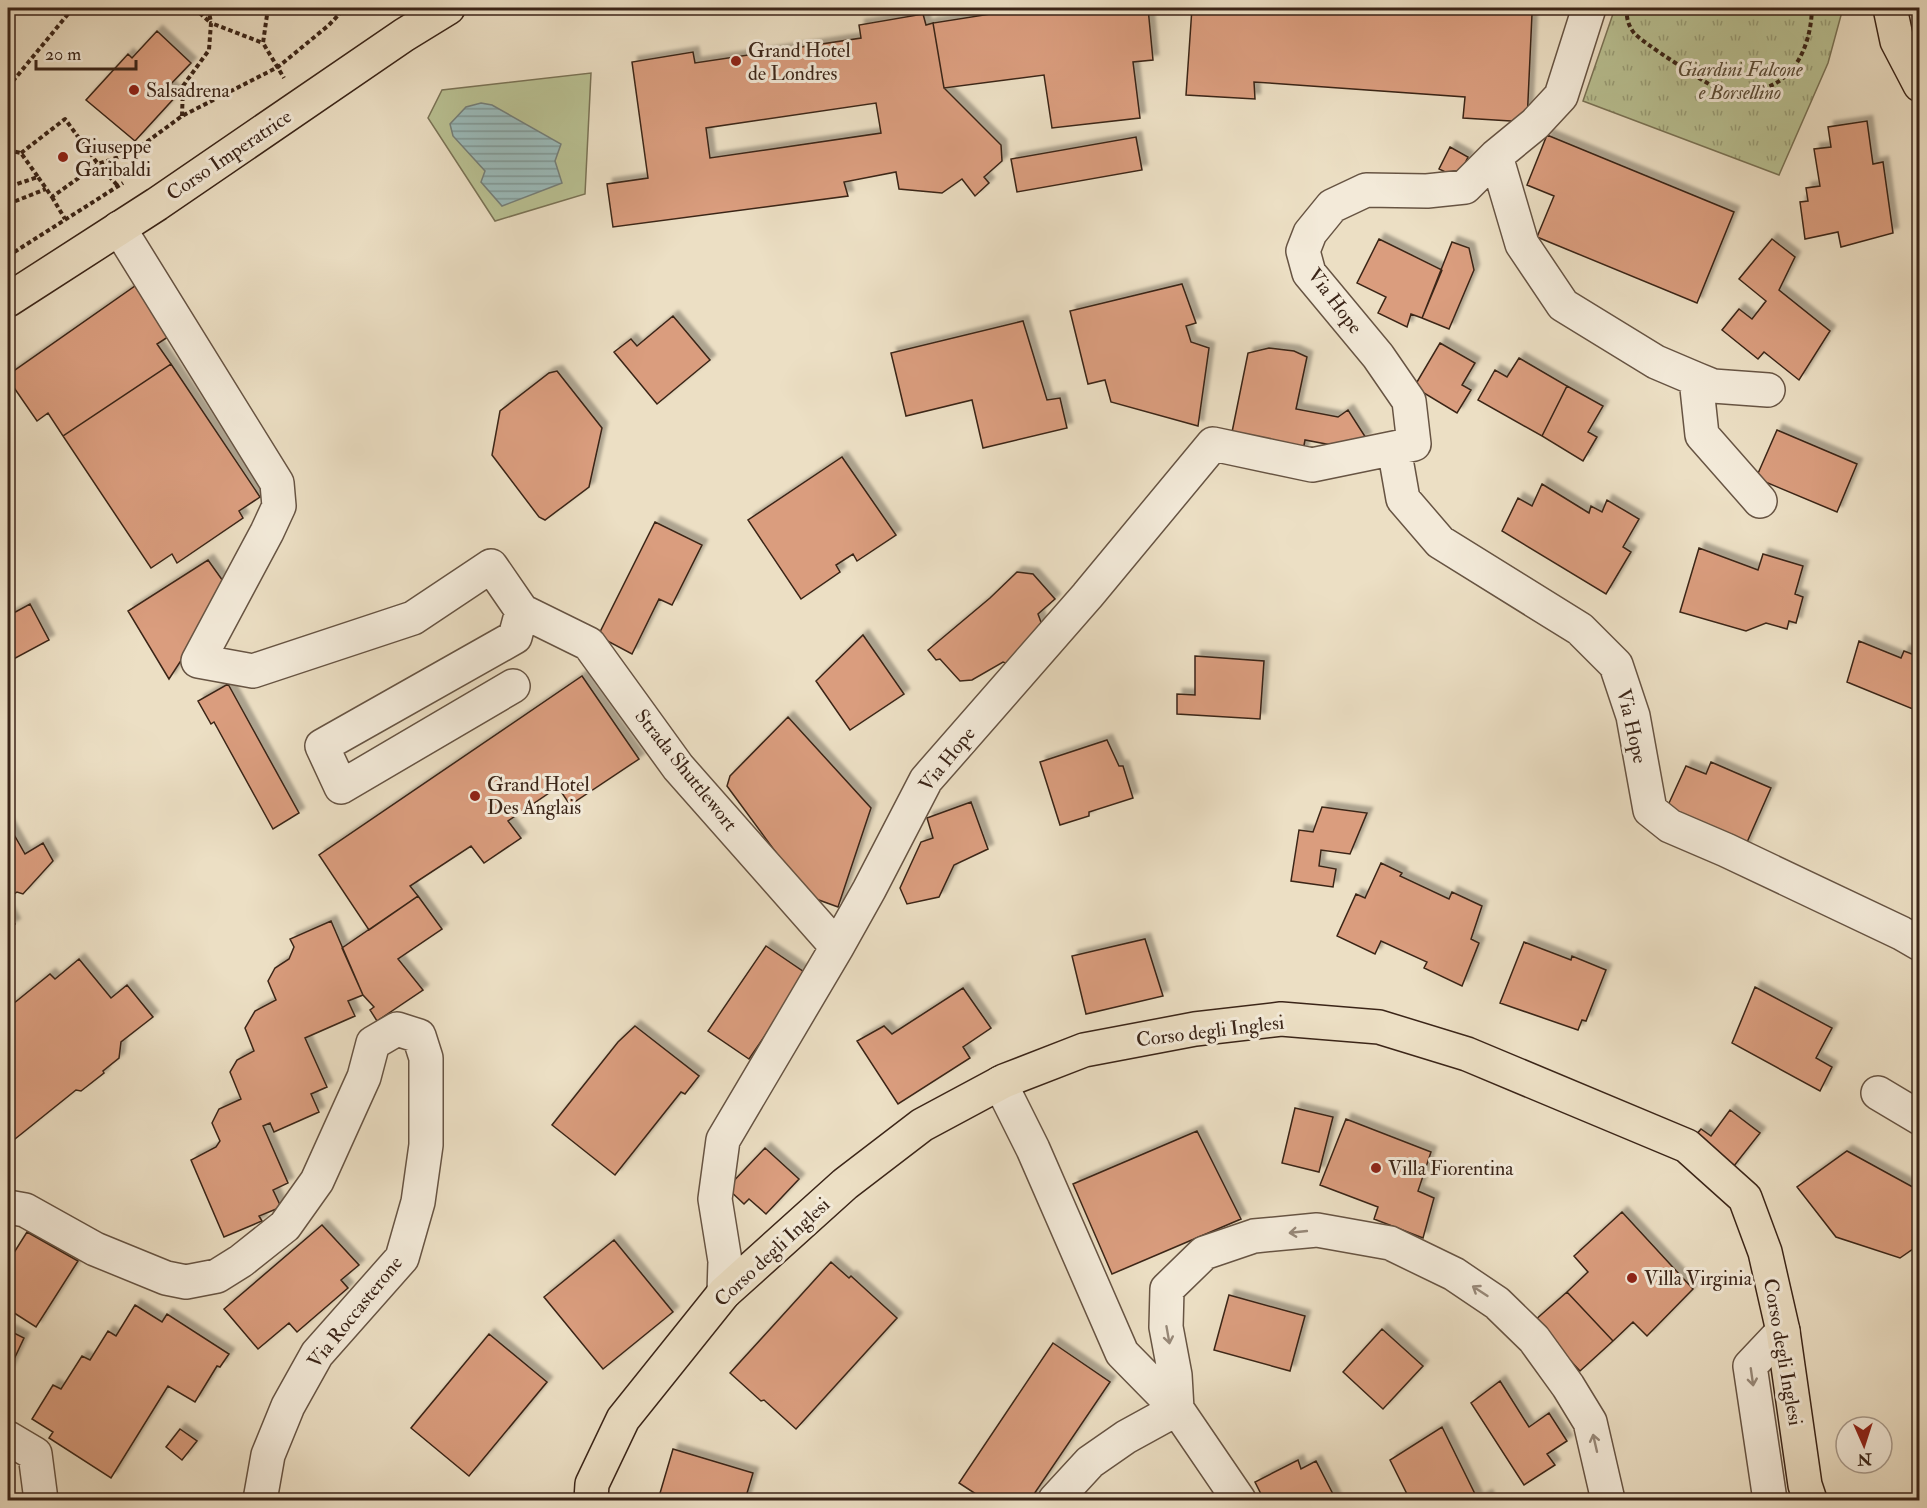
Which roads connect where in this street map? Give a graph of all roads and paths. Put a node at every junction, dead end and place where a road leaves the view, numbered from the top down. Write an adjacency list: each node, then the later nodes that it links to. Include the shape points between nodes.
1 (13, 8): 12 (path)
2 (73, 8): 17 (path)
3 (195, 8): 13 (path)
4 (208, 8): 13 (path)
5 (268, 8): 14 (path)
6 (345, 8): 15 (path)
7 (448, 8): 30 (main road, Corso Imperatrice)
8 (1589, 8): 21 (street, Via Hope, via 1561,96)
9 (1627, 8): 10 (path, via 1626,19 1635,34 1719,89 1737,92 1773,85 1787,76 1801,58)
10 (1812, 8)
11 (1890, 8): 16 (main road, via 1897,41)
12 (8, 15)
13 (211, 23): 14 (path); 18 (path, via 209,50 183,86)
14 (263, 43): 15 (path)
15 (278, 67): 18 (path)
16 (1920, 85)
17 (8, 87)
18 (182, 116): 22 (path, via 133,152)
19 (8, 150): 20 (path)
20 (21, 153): 22 (path, via 65,119); 23 (path)
21 (1496, 156): 32 (street, via 1522,244 1563,305 1656,362); 34 (street, Via Hope, via 1465,187 1366,190 1332,206 1310,233 1303,251 1309,273 1378,356 1409,401 1414,444)
22 (98, 164): 24 (path); 27 (path)
23 (38, 177): 25 (path); 26 (path)
24 (117, 185)
25 (8, 187)
26 (46, 189): 27 (path); 28 (path)
27 (52, 196): 29 (path)
28 (8, 204)
29 (65, 219)
30 (119, 228): 31 (main road, Corso Imperatrice); 36 (street, via 277,483 279,506 198,661 253,671 412,618 491,566)
31 (8, 300)
32 (1696, 379): 33 (street, via 1713,386); 35 (street, via 1702,435)
33 (1768, 390)
34 (1394, 448): 38 (street, Via Hope, via 1403,500 1440,542 1580,628 1616,664 1633,716 1650,810 1670,826); 39 (street, Via Hope, via 1312,465 1213,444 926,780)
35 (1760, 501)
36 (522, 611): 37 (street, via 515,637 322,746 341,787); 39 (street, Strada Shuttlewort, via 589,644 678,767)
37 (513, 686)
38 (1920, 944)
39 (837, 947): 44 (street, Via Hope, via 723,1140 715,1199 725,1261)
40 (1000, 1083): 44 (main road, Corso degli Inglesi, via 922,1125 845,1184); 45 (main road, Corso degli Inglesi, via 1084,1050 1195,1029 1281,1019 1379,1027 1467,1054 1687,1146 1745,1198 1765,1252); 46 (street, via 1122,1353)
41 (1878, 1093): 42 (street)
42 (1920, 1118)
43 (8, 1207): 49 (street, Via Roccasterone, via 25,1210 94,1249 166,1278 186,1282 217,1276 242,1262 285,1226 317,1181 364,1077 373,1043 397,1029 419,1036 426,1058 426,1145 418,1202 402,1258 317,1354 288,1406 268,1455)
44 (724, 1293): 50 (main road, Corso degli Inglesi, via 623,1419 592,1484)
45 (1783, 1331): 54 (street, one-way to 54, via 1750,1366); 55 (main road, Corso degli Inglesi)
46 (1177, 1409): 51 (street, via 1090,1462); 52 (street); 53 (street, one-way to 46, via 1590,1422 1534,1339 1497,1303 1454,1274 1390,1243 1317,1230 1254,1236 1204,1253 1167,1289 1166,1327)
47 (8, 1438): 48 (street, via 35,1454)
48 (41, 1500)
49 (260, 1500)
50 (591, 1500)
51 (1055, 1500)
52 (1239, 1500)
53 (1608, 1500)
54 (1770, 1500)
55 (1810, 1500)

